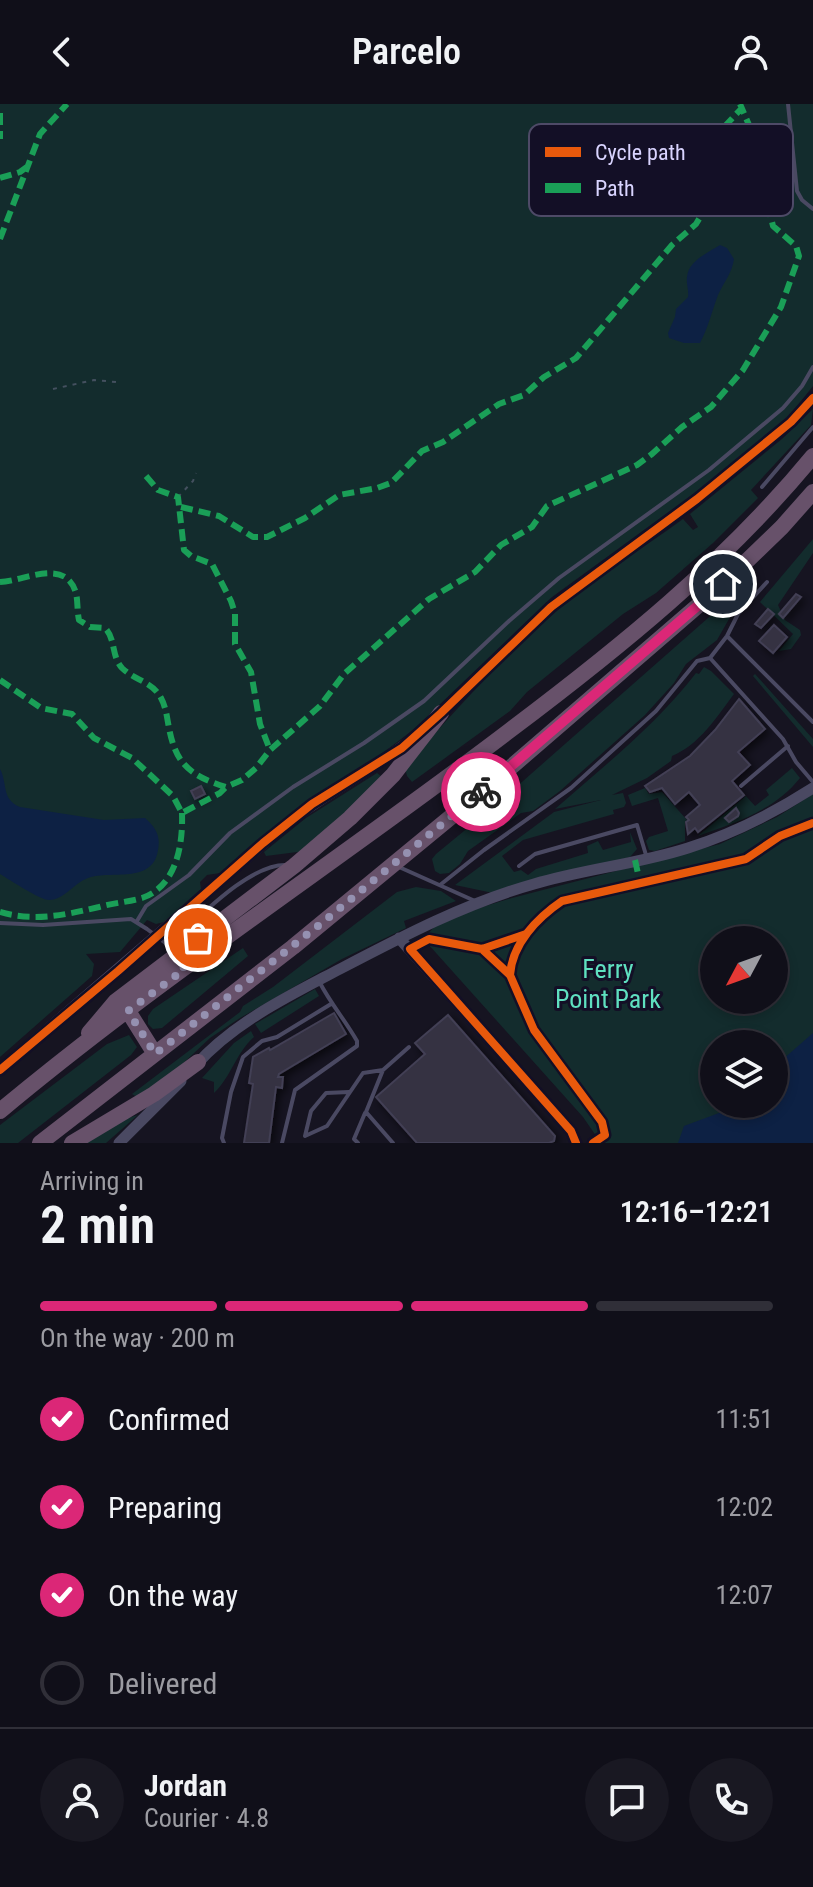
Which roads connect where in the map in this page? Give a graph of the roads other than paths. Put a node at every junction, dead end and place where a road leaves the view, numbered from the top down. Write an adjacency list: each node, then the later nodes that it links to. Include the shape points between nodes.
1 (788, 104): 2 (lane)
2 (790, 124)
3 (793, 156): 4 (lane, via 799,197)
4 (813, 209)
5 (813, 367): 25 (lane, via 783,408 709,470 559,578 424,701 230,833 189,875 146,906)
6 (813, 398): 14 (street, via 697,499 551,607)
7 (813, 427): 9 (lane)
8 (813, 456): 22 (highway, via 747,530 649,619 518,725)
9 (762, 487)
10 (813, 492): 20 (highway, via 716,591)
11 (767, 582): 12 (lane, via 738,614)
12 (727, 636): 13 (lane); 15 (lane)
13 (710, 658): 16 (lane); 23 (lane, via 697,661 656,711 565,794)
14 (441, 713): 22 (highway, via 380,789); 27 (street, via 394,754 285,825)
15 (813, 722)
16 (788, 745): 17 (lane); 18 (lane)
17 (813, 785): 19 (street, via 754,822)
18 (741, 786)
19 (646, 858): 21 (lane, via 637,825 535,854); 24 (street, via 533,884)
20 (394, 864): 23 (lane); 35 (highway)
21 (519, 866)
22 (301, 872): 29 (highway)
23 (440, 885): 24 (lane)
24 (480, 903): 28 (street)
25 (137, 921): 26 (lane); 27 (lane)
26 (0, 923)
27 (156, 937): 29 (lane); 37 (street)
28 (399, 938): 30 (street); 49 (street, via 571,1131)
29 (176, 957): 32 (highway); 34 (highway, via 116,1001)
30 (318, 981): 31 (lane); 36 (street, via 240,1026)
31 (331, 1004): 45 (lane, via 243,1057 231,1092); 46 (lane, via 357,1046 295,1090)
32 (128, 1011): 34 (highway); 35 (highway)
33 (409, 1047): 38 (lane)
34 (71, 1054): 40 (highway)
35 (155, 1054): 43 (highway)
36 (198, 1062): 42 (street); 44 (highway)
37 (0, 1070)
38 (383, 1070): 39 (lane, via 363,1073); 41 (lane)
39 (349, 1092): 39 (lane, via 327,1126 305,1136 311,1111 326,1093)
40 (0, 1111)
41 (366, 1112): 47 (lane, via 354,1139); 48 (lane)
42 (127, 1140)
43 (40, 1143)
44 (72, 1143)
45 (224, 1143)
46 (282, 1143)
47 (358, 1143)
48 (393, 1143)
49 (576, 1143)

